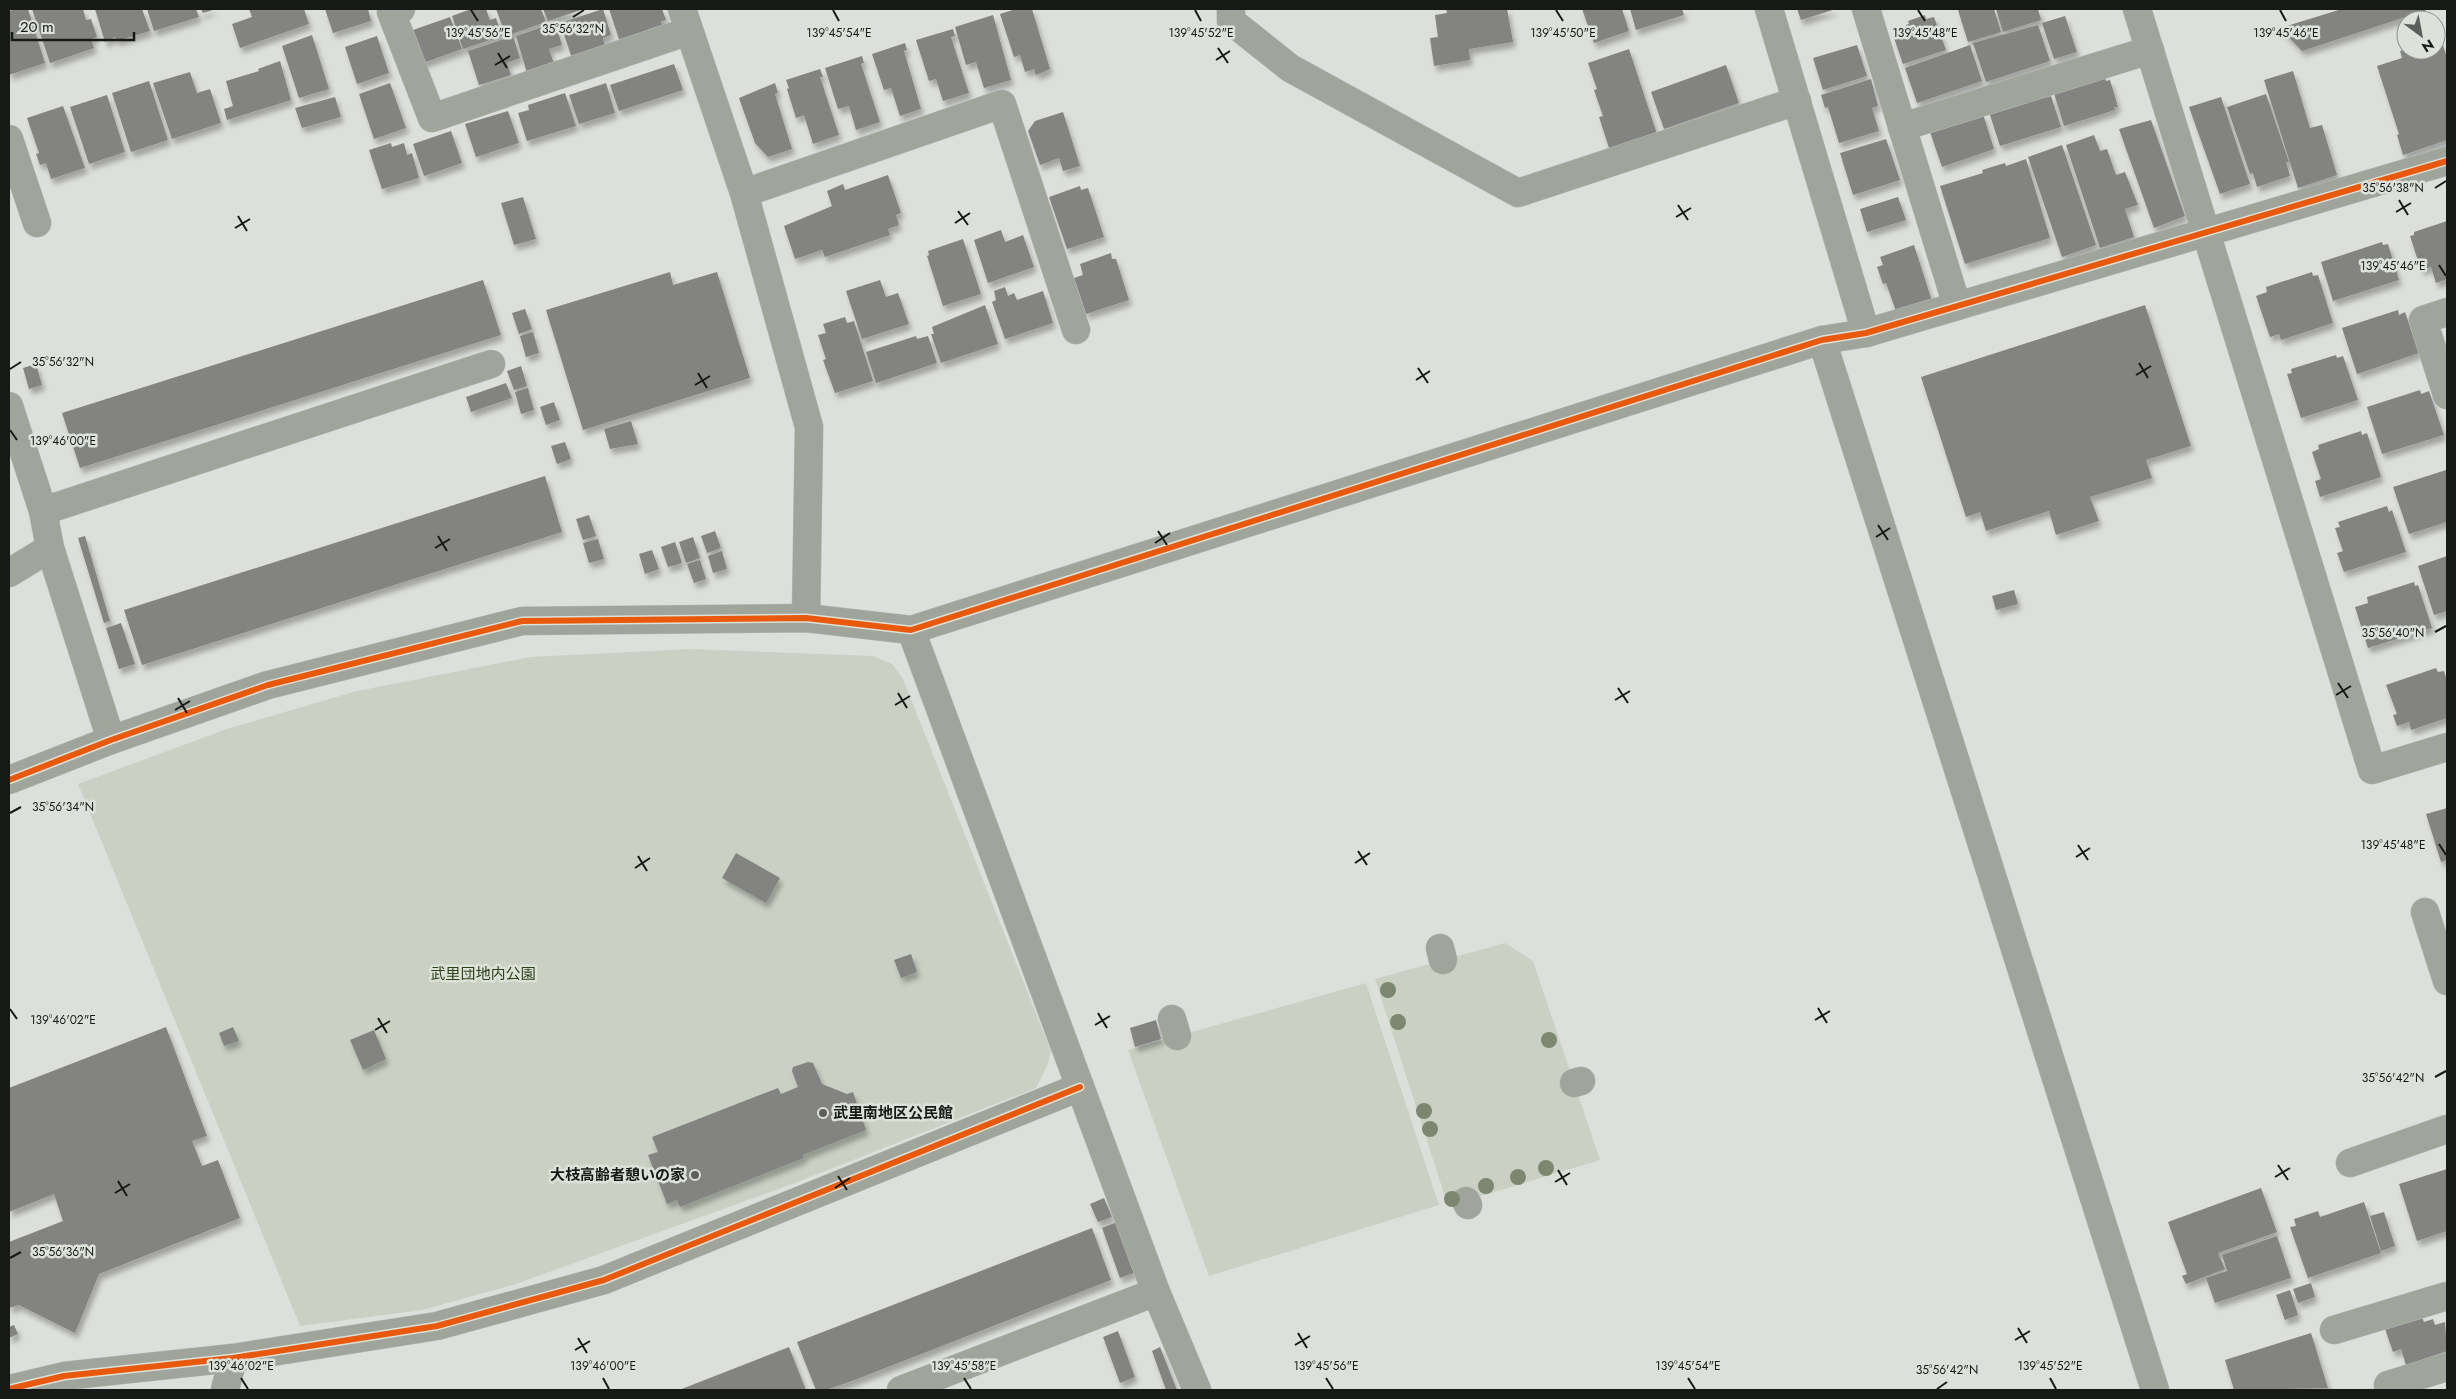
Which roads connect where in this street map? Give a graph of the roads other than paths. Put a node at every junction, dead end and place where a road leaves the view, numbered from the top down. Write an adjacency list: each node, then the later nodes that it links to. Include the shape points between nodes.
1 (401, 9): 6 (street, via 391,12 432,118)
2 (1231, 9): 8 (street, via 1231,21 1290,68 1518,193)
3 (1769, 9): 8 (street)
4 (2137, 9): 7 (street)
5 (1873, 11): 9 (street)
6 (685, 20): 12 (street)
7 (2150, 50): 9 (street); 14 (street)
8 (1798, 101): 18 (street)
9 (1902, 127): 15 (street)
10 (9, 139): 13 (street)
11 (2447, 161): 14 (street)
12 (744, 193): 17 (street, via 1002,104); 26 (street, via 809,427)
13 (37, 223)
14 (2207, 232): 15 (street); 29 (street, via 2372,770)
15 (1957, 306): 18 (street)
16 (2447, 312): 21 (street, via 2422,320)
17 (1076, 330)
18 (1866, 333): 19 (street)
19 (1822, 340): 27 (street); 46 (street)
20 (491, 364): 23 (street)
21 (2447, 396)
22 (9, 406): 23 (street)
23 (43, 511): 24 (street)
24 (50, 548): 25 (street); 28 (street)
25 (9, 573)
26 (806, 618): 27 (street); 28 (street, via 522,620 268,685)
27 (911, 630): 33 (street)
28 (111, 740): 30 (street)
29 (2447, 747)
30 (9, 780)
31 (2425, 912): 32 (street)
32 (2447, 981)
33 (1080, 1087): 36 (street); 39 (street, via 604,1280 437,1326)
34 (2447, 1129): 35 (street)
35 (2350, 1163)
36 (1156, 1292): 44 (street); 45 (street)
37 (2447, 1296): 38 (street)
38 (2334, 1330)
39 (233, 1358): 42 (street, via 64,1376); 43 (street)
40 (2447, 1367): 41 (street)
41 (2388, 1385)
42 (9, 1389)
43 (225, 1390)
44 (901, 1390)
45 (1197, 1390)
46 (2155, 1390)

